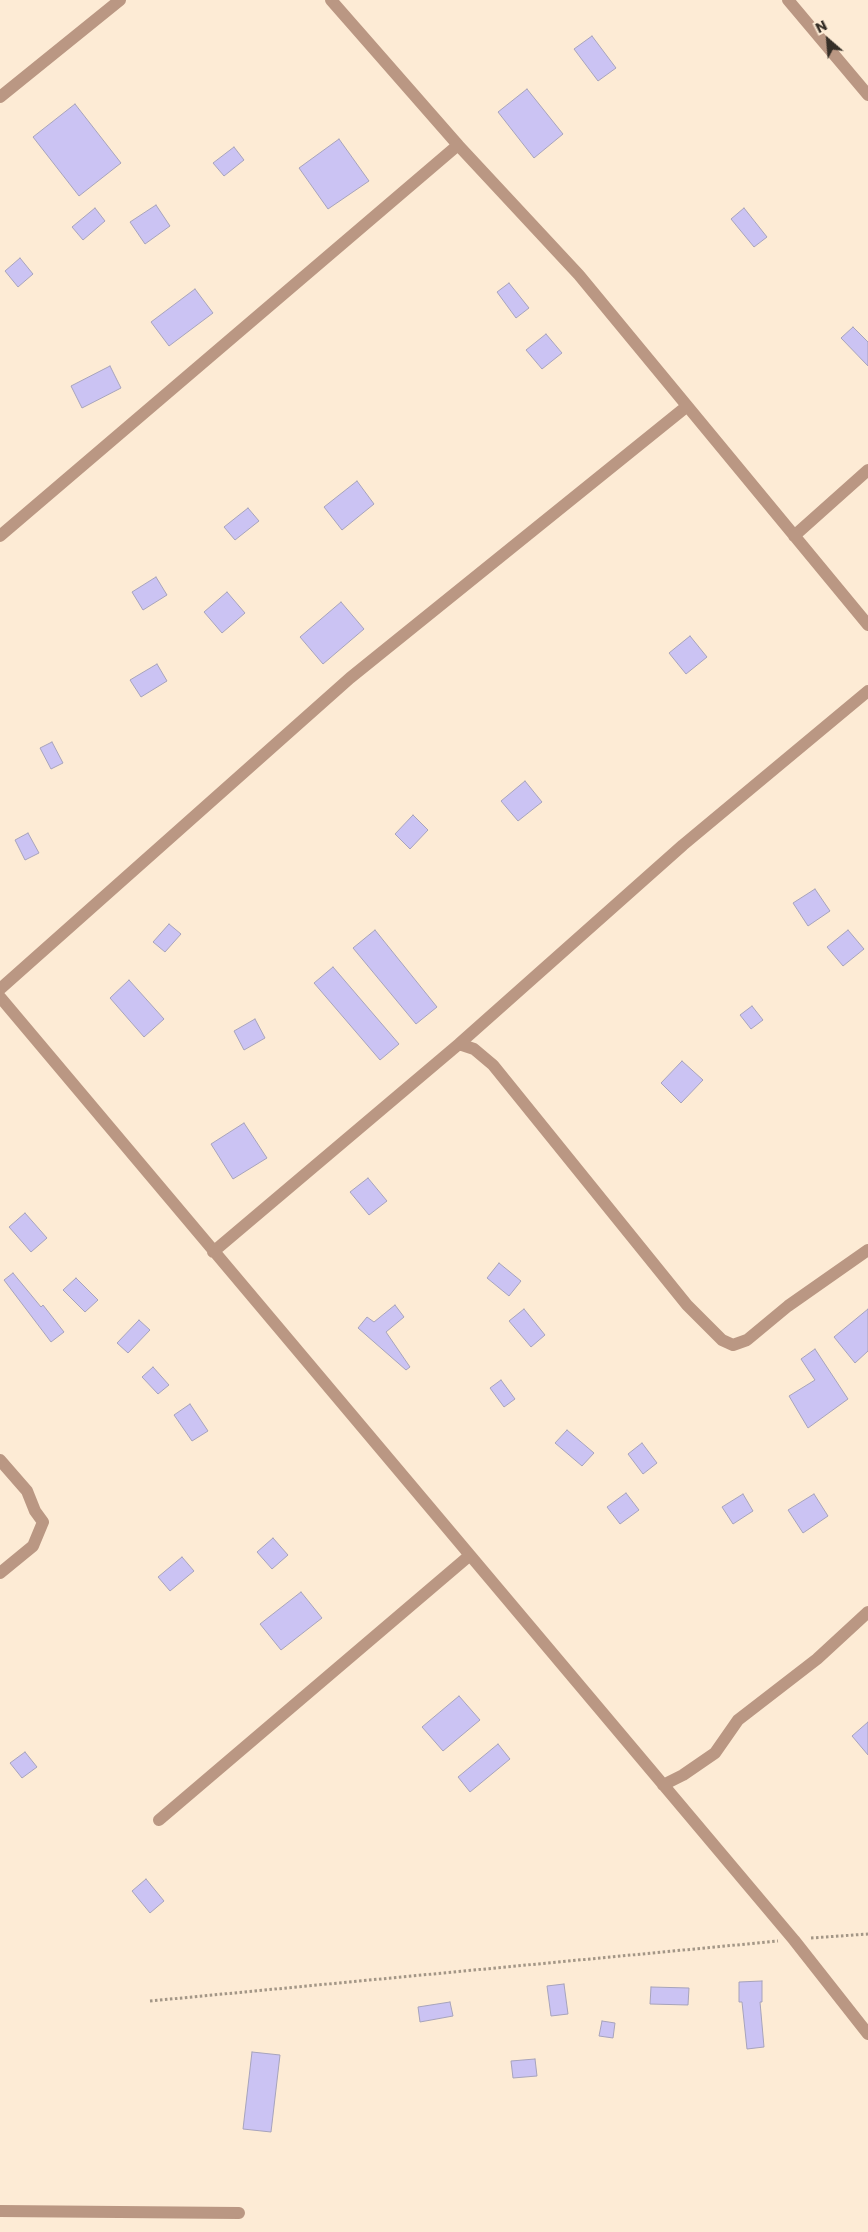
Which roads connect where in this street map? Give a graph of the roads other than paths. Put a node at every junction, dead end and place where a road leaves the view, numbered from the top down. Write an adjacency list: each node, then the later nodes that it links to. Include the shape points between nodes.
1 (120, 0): 4 (street)
2 (331, 0): 7 (street)
3 (788, 0): 5 (street)
4 (105, 4): 6 (street)
5 (868, 95)
6 (0, 97)
7 (458, 145): 8 (street, via 578,275); 10 (street)
8 (686, 407): 11 (street); 14 (street, via 350,678)
9 (868, 470): 11 (street)
10 (0, 536)
11 (794, 536): 12 (street)
12 (868, 625)
13 (868, 691): 16 (street, via 683,845)
14 (0, 989)
15 (0, 997): 18 (street)
16 (459, 1044): 17 (street, via 482,1054 506,1079 687,1305 722,1340 733,1345 746,1340); 18 (street)
17 (868, 1250)
18 (213, 1252): 20 (street)
19 (0, 1460): 21 (street, via 26,1492 43,1522 33,1546)
20 (469, 1556): 23 (street); 24 (street)
21 (0, 1573)
22 (868, 1612): 23 (street, via 817,1659 738,1720 715,1753)
23 (663, 1785): 25 (street, via 794,1940)
24 (159, 1820)
25 (868, 2034)
26 (0, 2211): 27 (street)
27 (239, 2213)

